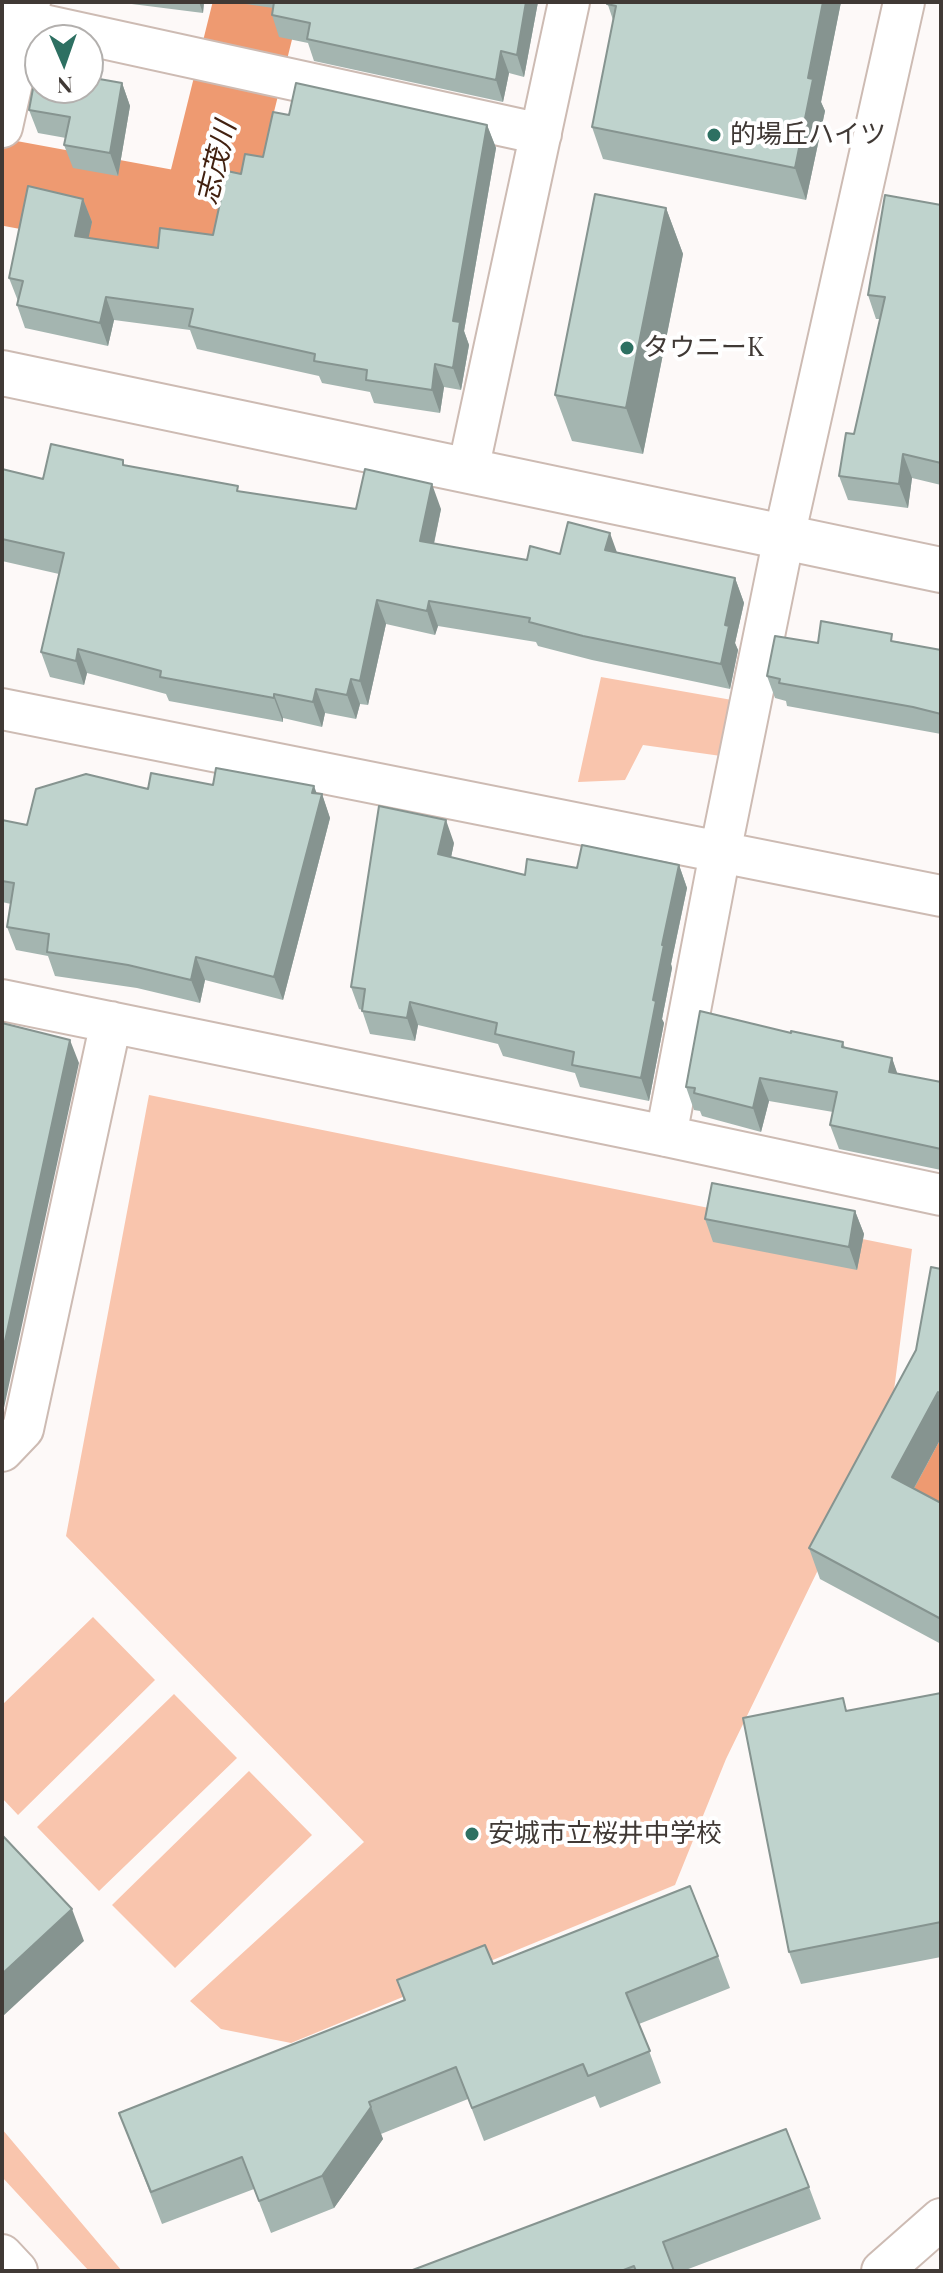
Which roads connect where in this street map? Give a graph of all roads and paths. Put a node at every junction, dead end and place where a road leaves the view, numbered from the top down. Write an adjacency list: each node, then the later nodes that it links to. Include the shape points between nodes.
1 (569, 2): 5 (street)
2 (904, 2): 8 (street)
3 (19, 13): 4 (street); 5 (street)
4 (2, 127)
5 (541, 134): 7 (street)
6 (2, 373): 7 (street)
7 (468, 470): 8 (street)
8 (784, 537): 9 (street); 11 (street)
9 (941, 570)
10 (2, 709): 11 (street)
11 (720, 853): 12 (street); 15 (street)
12 (941, 896)
13 (2, 1000): 14 (street)
14 (111, 1022): 15 (street); 17 (street, via 23,1429)
15 (666, 1136): 16 (street)
16 (941, 1195)
17 (2, 1451)
18 (941, 2219): 21 (street)
19 (2, 2255): 20 (street)
20 (17, 2271)
21 (882, 2271)

